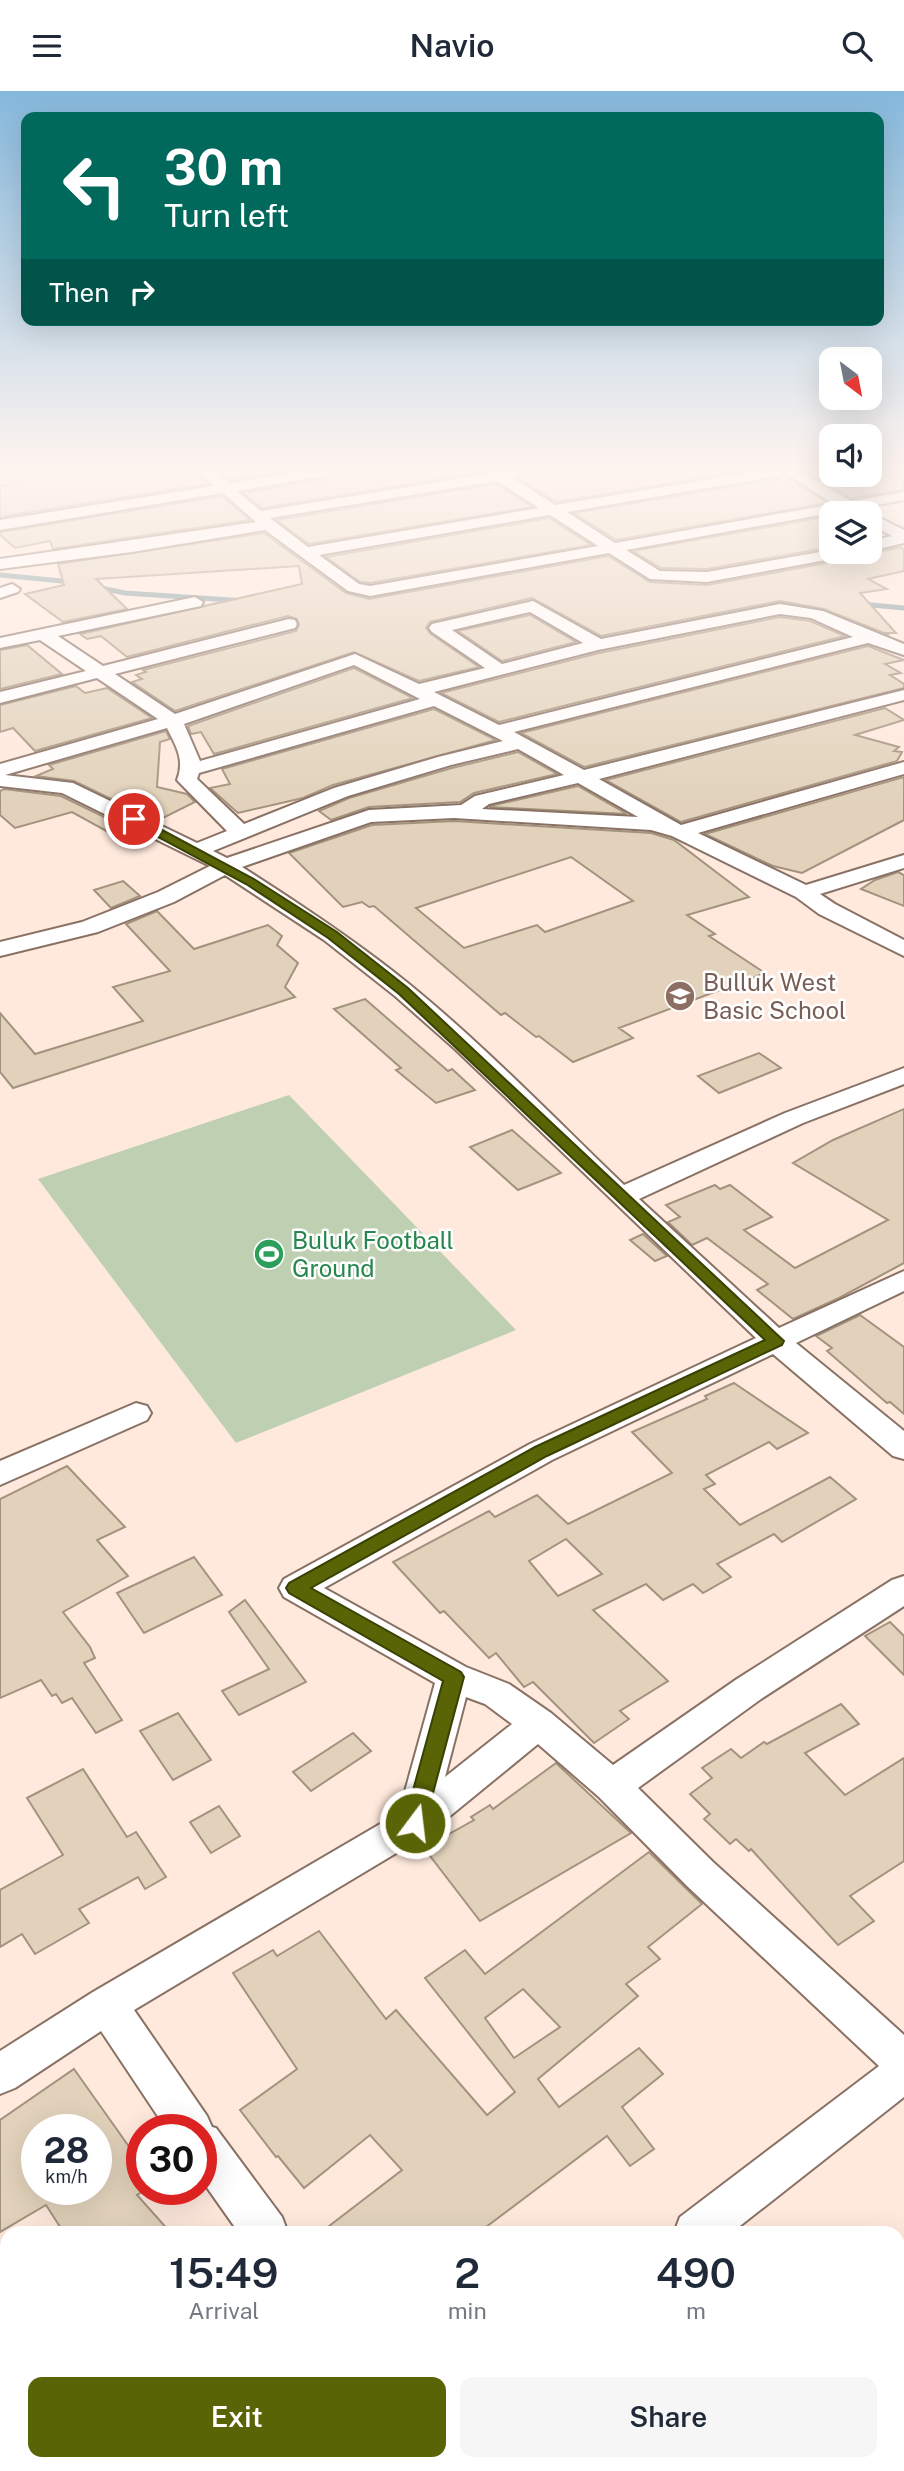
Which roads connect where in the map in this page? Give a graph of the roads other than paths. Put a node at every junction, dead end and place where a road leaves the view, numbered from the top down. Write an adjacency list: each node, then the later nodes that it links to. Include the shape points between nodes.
1 (348, 583): 2 (street, via 370,591)
2 (416, 583)
3 (195, 602): 5 (street)
4 (289, 624): 11 (street)
5 (43, 634): 7 (street); 11 (street)
6 (869, 638): 8 (street, via 810,610 780,609); 9 (street); 16 (street)
7 (0, 643)
8 (598, 645): 10 (street); 10 (street, via 533,605 438,628)
9 (899, 645)
10 (500, 670): 12 (street)
11 (102, 671): 14 (street); 15 (street)
12 (427, 695): 15 (street, via 355,659); 16 (street); 19 (street)
13 (904, 695): 21 (street)
14 (0, 698)
15 (173, 721): 19 (street); 20 (street)
16 (496, 731): 17 (street)
17 (521, 743): 21 (street); 24 (street, via 341,792)
18 (904, 768): 25 (street)
19 (191, 769): 24 (street, via 187,780)
20 (0, 770)
21 (581, 777): 23 (street, via 482,800 466,811); 25 (street)
22 (0, 780): 26 (street, via 66,787)
23 (421, 812): 25 (street, via 652,824); 28 (street, via 369,816)
24 (240, 832): 26 (street)
25 (679, 832): 29 (street)
26 (196, 851): 28 (street)
27 (904, 861): 29 (street)
28 (226, 866): 31 (street, via 110,920); 33 (street, via 332,935 403,991)
29 (804, 892): 30 (street, via 838,915)
30 (902, 946)
31 (0, 949)
32 (904, 1075): 33 (street, via 794,1118)
33 (621, 1197): 35 (street)
34 (904, 1280): 35 (street)
35 (776, 1341): 37 (street); 40 (street, via 541,1452 296,1588)
36 (136, 1413): 38 (street)
37 (904, 1448)
38 (0, 1474)
39 (904, 1589): 42 (street, via 749,1689)
40 (454, 1677): 41 (street, via 497,1694); 43 (street)
41 (538, 1723): 42 (street); 43 (street)
42 (612, 1786): 45 (street, via 700,1874)
43 (415, 1823): 44 (street)
44 (107, 2005): 47 (street); 48 (street)
45 (904, 2062)
46 (904, 2072): 51 (street)
47 (0, 2074)
48 (181, 2114)
49 (217, 2165): 50 (street)
50 (261, 2226)
51 (705, 2226)

